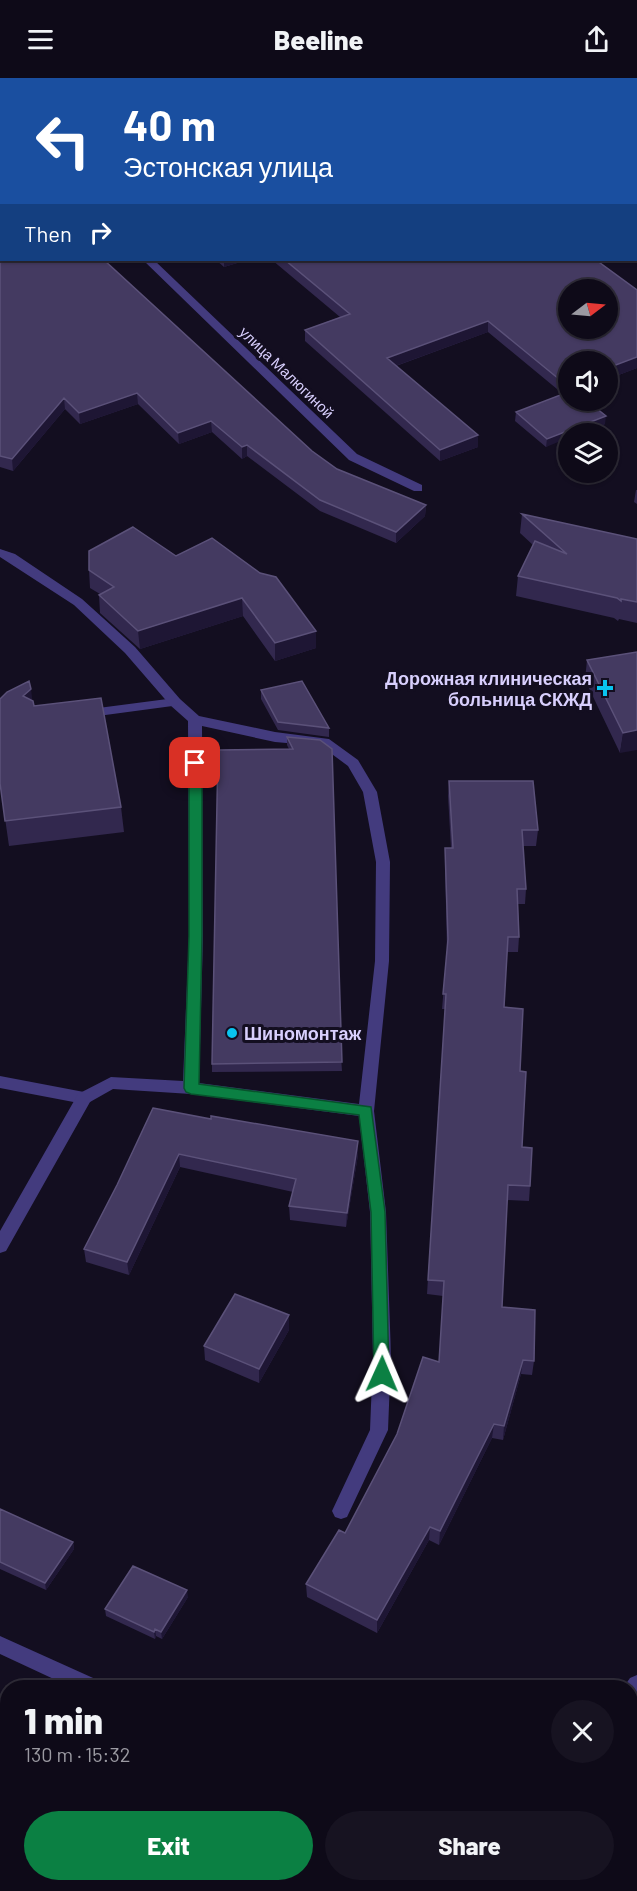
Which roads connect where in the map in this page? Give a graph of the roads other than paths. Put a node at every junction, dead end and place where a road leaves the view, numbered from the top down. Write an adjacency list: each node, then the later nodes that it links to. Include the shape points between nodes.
1 (149, 261): 2 (street, улица Малюгиной, via 353,456)
2 (418, 488)
3 (0, 552): 4 (street, via 78,602 130,650)
4 (175, 702): 5 (street); 6 (street)
5 (69, 716)
6 (195, 720): 8 (street, via 196,936); 10 (street, via 275,737 324,742 353,763 370,792 383,862 382,961)
7 (0, 1082): 9 (street)
8 (191, 1088): 9 (street, via 111,1083); 10 (street)
9 (84, 1098): 11 (street)
10 (366, 1111): 12 (street, via 378,1212 382,1356 379,1430)
11 (0, 1246)
12 (341, 1511)
13 (0, 1645): 14 (street)
14 (77, 1680)

